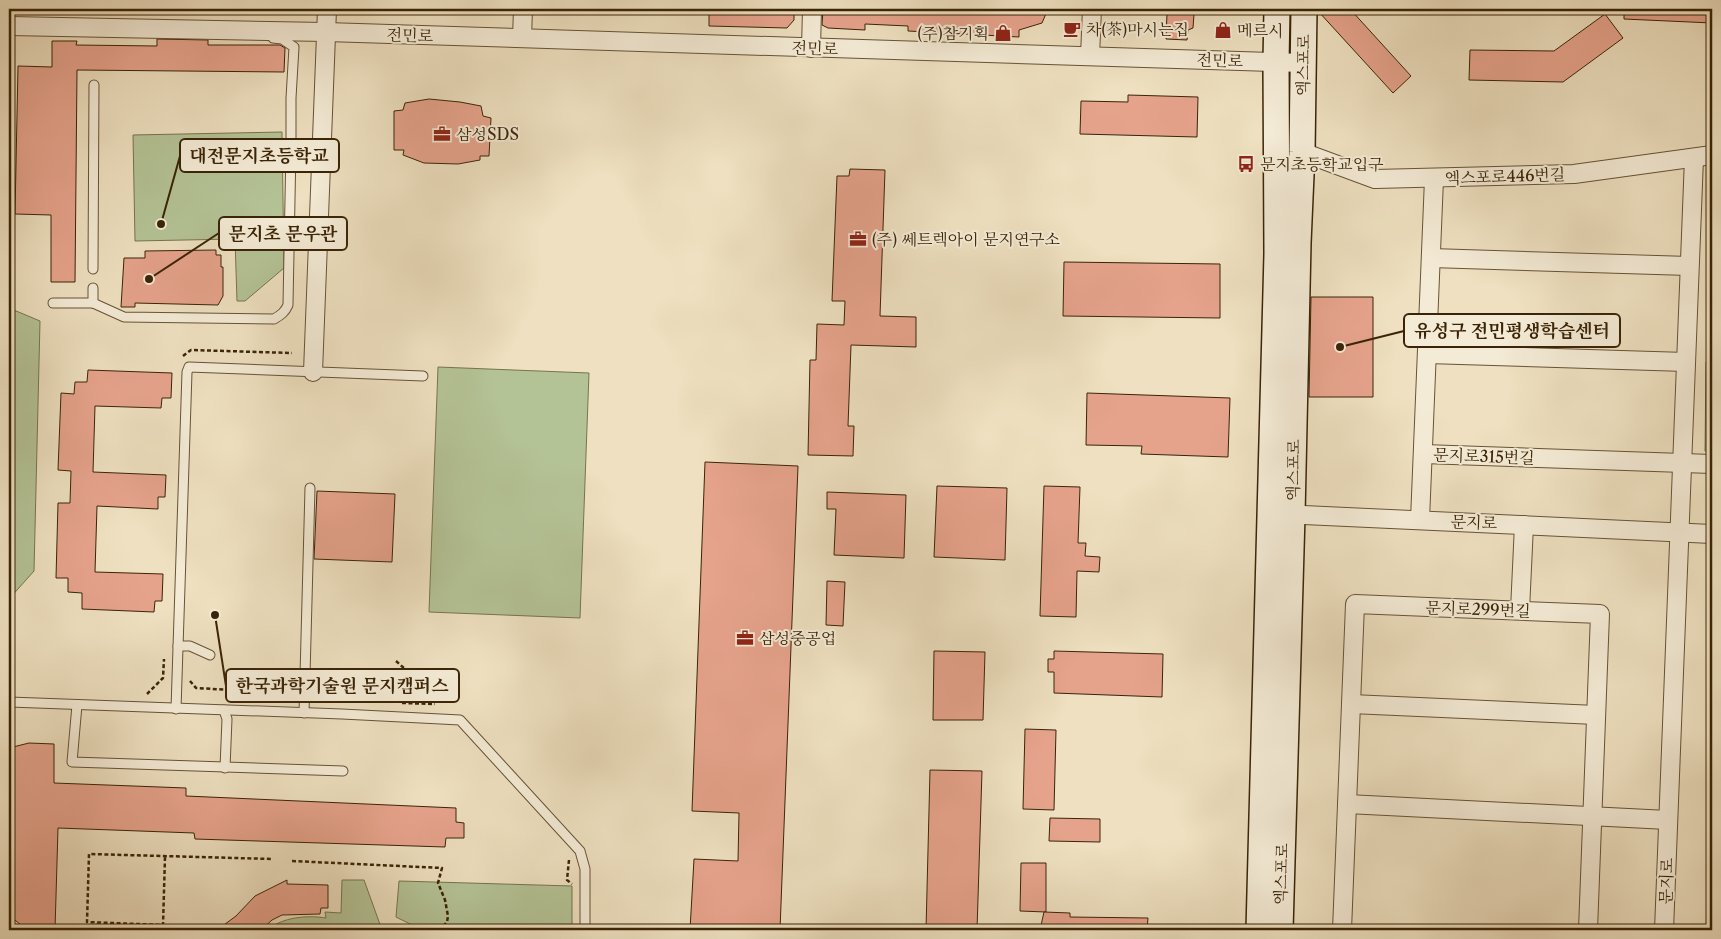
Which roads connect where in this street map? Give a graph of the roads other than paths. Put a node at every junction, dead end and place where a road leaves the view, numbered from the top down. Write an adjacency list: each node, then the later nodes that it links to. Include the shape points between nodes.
1 (327, 9): 8 (street)
2 (523, 9): 10 (street)
3 (812, 9): 11 (street)
4 (1092, 9): 12 (street)
5 (1277, 9): 13 (main road, 엑스포로)
6 (1304, 9): 14 (main road, 엑스포로)
7 (9, 26): 8 (street, 전민로)
8 (326, 32): 10 (street, 전민로); 17 (street)
9 (225, 37): 16 (lane, via 282,39 294,47)
10 (522, 38): 11 (street, 전민로)
11 (811, 48): 12 (street, 전민로)
12 (1090, 56): 13 (street, 전민로)
13 (1276, 62): 14 (street, 전민로); 36 (main road, 엑스포로)
14 (1303, 63): 18 (main road, 엑스포로)
15 (94, 85): 24 (lane)
16 (291, 147): 17 (lane); 27 (lane, via 288,304 280,315 274,319 124,317)
17 (322, 147): 30 (street)
18 (1302, 152): 21 (street, 엑스포로446번길, via 1375,179); 36 (main road, 엑스포로, via 1296,308)
19 (1712, 155): 20 (street, 엑스포로446번길)
20 (1694, 158): 21 (street, 엑스포로446번길, via 1574,174); 23 (street, 문지로)
21 (1434, 179): 22 (street, 문지로315번길)
22 (1431, 258): 23 (street); 28 (street, 문지로315번길)
23 (1689, 266): 29 (street, 문지로)
24 (93, 269)
25 (93, 288): 27 (lane)
26 (53, 302): 27 (lane)
27 (93, 303)
28 (1427, 354): 29 (street); 32 (street, 문지로315번길)
29 (1686, 362): 33 (street, 문지로)
30 (313, 372): 31 (lane); 42 (lane, via 189,367 184,426)
31 (423, 376)
32 (1423, 454): 33 (street, 문지로315번길); 37 (street)
33 (1682, 462): 34 (street, 문지로315번길); 39 (street, 문지로)
34 (1712, 464)
35 (310, 488): 49 (lane)
36 (1281, 514): 37 (street, 문지로); 57 (main road, 엑스포로); 58 (main road, 엑스포로)
37 (1420, 520): 38 (street, 문지로)
38 (1524, 524): 39 (street, 문지로); 41 (street)
39 (1679, 532): 40 (street, 문지로); 55 (street, 문지로)
40 (1712, 534)
41 (1520, 610): 45 (street, 문지로299번길, via 1355,604); 50 (street, 문지로299번길, via 1600,614)
42 (178, 646): 43 (lane, via 190,646); 47 (lane)
43 (210, 655)
44 (9, 702): 46 (lane)
45 (1351, 704): 50 (street); 53 (street, 문지로299번길)
46 (77, 705): 47 (lane); 51 (lane, via 72,762)
47 (176, 709): 48 (lane)
48 (224, 710): 49 (lane); 51 (lane, via 227,719)
49 (304, 713): 56 (lane, via 460,720 580,851 585,869)
50 (1596, 716): 54 (street, 문지로299번길)
51 (225, 768): 52 (lane)
52 (343, 771)
53 (1347, 804): 54 (street); 59 (street, 문지로299번길)
54 (1592, 816): 55 (street); 60 (street, 문지로299번길)
55 (1668, 820): 61 (street, 문지로)
56 (585, 930)
57 (1258, 930)
58 (1280, 930)
59 (1342, 930)
60 (1588, 930)
61 (1664, 930)

